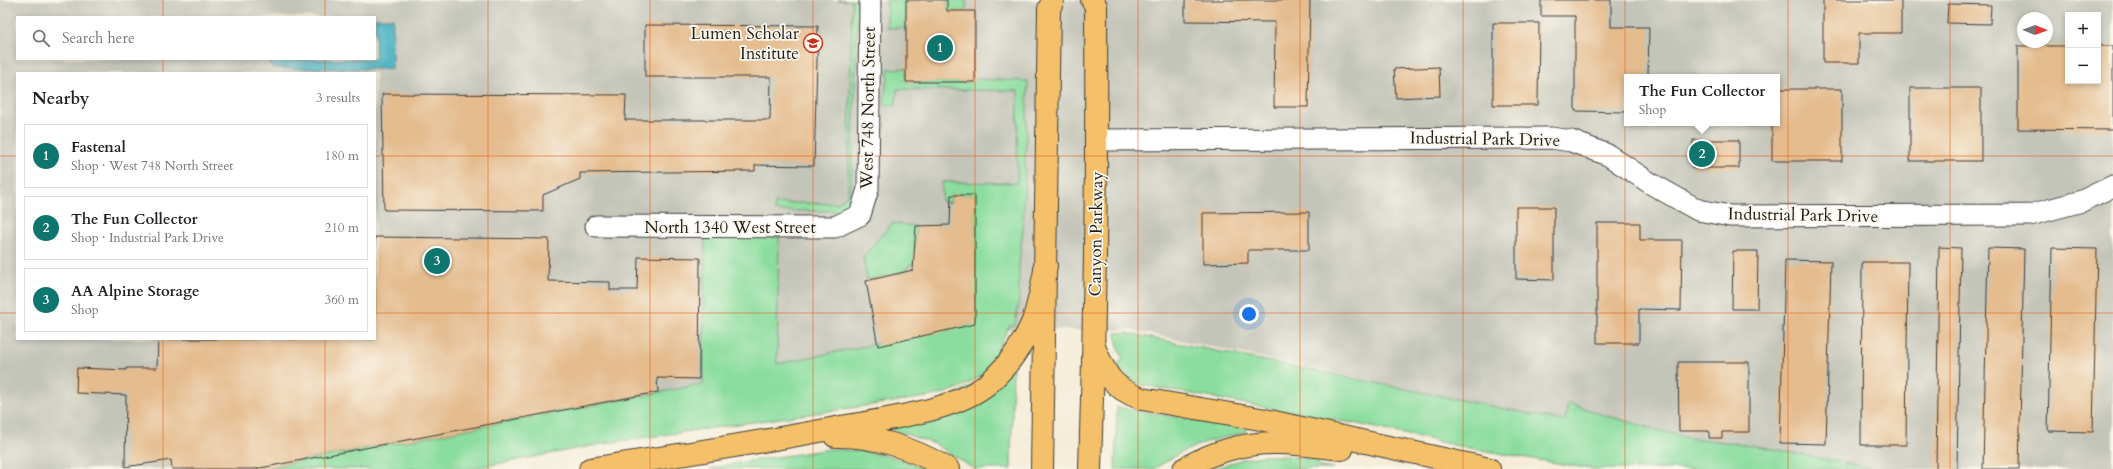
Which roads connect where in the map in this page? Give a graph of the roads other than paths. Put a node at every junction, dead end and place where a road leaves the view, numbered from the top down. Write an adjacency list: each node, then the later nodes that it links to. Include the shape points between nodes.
1 (870, 0): 6 (street, West 748 North Street, via 868,189)
2 (1053, 0): 8 (main road, via 1049,9)
3 (1092, 0): 4 (main road, Canyon Parkway, via 1096,6)
4 (1097, 140): 5 (street, Industrial Park Drive, via 1551,138 1571,141 1608,155 1698,210 1730,216 2030,215 2082,201); 9 (main road, Canyon Parkway)
5 (2113, 186)
6 (860, 215): 7 (street, North 1340 West Street, via 834,227)
7 (596, 226)
8 (1046, 266): 10 (main road, via 1033,321 1015,356 994,379 979,390 956,402 922,412); 14 (main road)
9 (1094, 347): 11 (main road, via 1109,379 1124,391 1142,399 1260,419); 15 (main road, Canyon Parkway)
10 (750, 445): 12 (main road); 13 (main road, via 837,436 863,438 920,454)
11 (1445, 460): 16 (main road, via 1277,443 1244,446 1218,452); 17 (main road)
12 (590, 469)
13 (948, 469)
14 (1042, 469)
15 (1090, 469)
16 (1184, 469)
17 (1489, 469)

